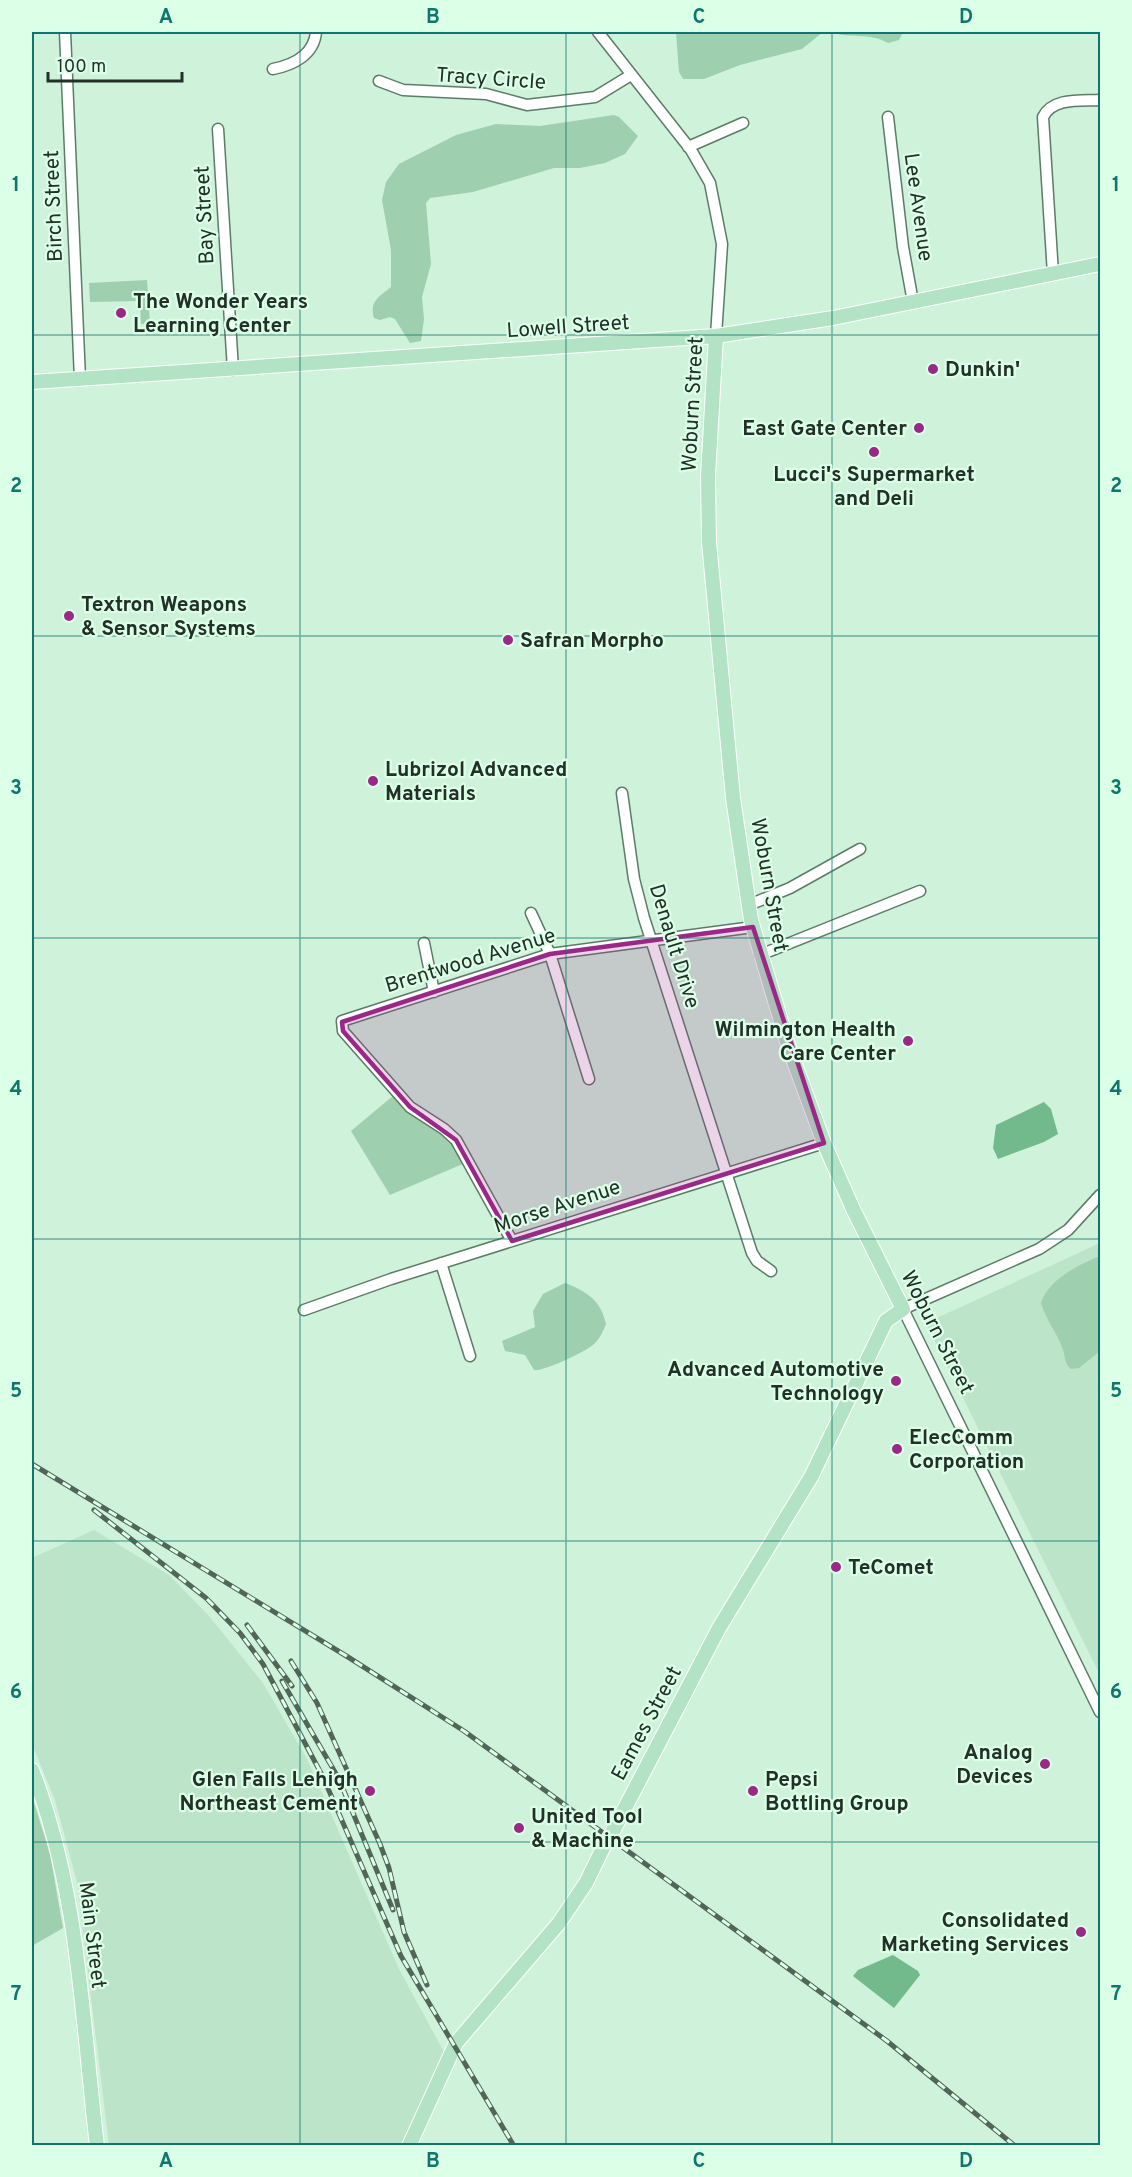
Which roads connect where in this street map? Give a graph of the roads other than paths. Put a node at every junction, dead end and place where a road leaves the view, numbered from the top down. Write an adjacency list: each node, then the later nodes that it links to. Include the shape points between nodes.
1 (64, 32): 17 (street, Birch Street)
2 (598, 32): 5 (street, Woburn Street)
3 (316, 36): 4 (street, via 299,60)
4 (273, 69)
5 (631, 75): 6 (street, Tracy Circle, via 595,97 534,104 514,103 486,94 403,90); 11 (street, Woburn Street)
6 (379, 81)
7 (1101, 100): 13 (street, via 1057,103 1043,117)
8 (888, 117): 14 (street, Lee Avenue)
9 (742, 123): 11 (street)
10 (218, 129): 16 (street, Bay Street)
11 (688, 147): 15 (street, Woburn Street, via 710,183 720,227 722,257)
12 (1101, 264): 13 (main road, Lowell Street)
13 (1053, 274): 14 (main road, Lowell Street)
14 (913, 302): 15 (main road, Lowell Street)
15 (716, 336): 16 (main road, Lowell Street); 22 (main road, Woburn Street, via 708,476 709,542 733,798)
16 (233, 370): 17 (main road, Lowell Street)
17 (80, 379): 18 (main road, Lowell Street)
18 (32, 382)
19 (622, 793): 25 (street, Denault Drive, via 636,891)
20 (860, 849): 22 (street, via 790,888)
21 (920, 891): 28 (street)
22 (749, 905): 24 (main road, Woburn Street)
23 (531, 913): 27 (street)
24 (753, 927): 25 (street, Brentwood Avenue); 28 (main road, Woburn Street)
25 (651, 940): 27 (street, Brentwood Avenue); 32 (street, Denault Drive)
26 (424, 943): 29 (street)
27 (550, 954): 29 (street, Brentwood Avenue); 30 (street)
28 (760, 955): 31 (main road, Woburn Street)
29 (434, 992): 34 (street, Brentwood Avenue, via 343,1021 341,1026 410,1107 456,1140)
30 (589, 1079)
31 (824, 1143): 32 (street, Morse Avenue); 37 (main road, Woburn Street)
32 (726, 1174): 34 (street, Morse Avenue); 36 (street, Denault Drive, via 753,1254)
33 (1101, 1196): 37 (street, via 1068,1230 1039,1249)
34 (512, 1241): 35 (street, Morse Avenue)
35 (441, 1263): 38 (street, Morse Avenue); 39 (street)
36 (771, 1271)
37 (903, 1309): 40 (street, Woburn Street); 43 (main road, Eames Street, bridge, via 886,1321 811,1477 709,1648 586,1883 559,1923 456,2043)
38 (304, 1310)
39 (470, 1356)
40 (1101, 1712)
41 (32, 1770): 42 (main road, Main Street, via 54,1831 64,1875)
42 (97, 2145)
43 (409, 2145)

